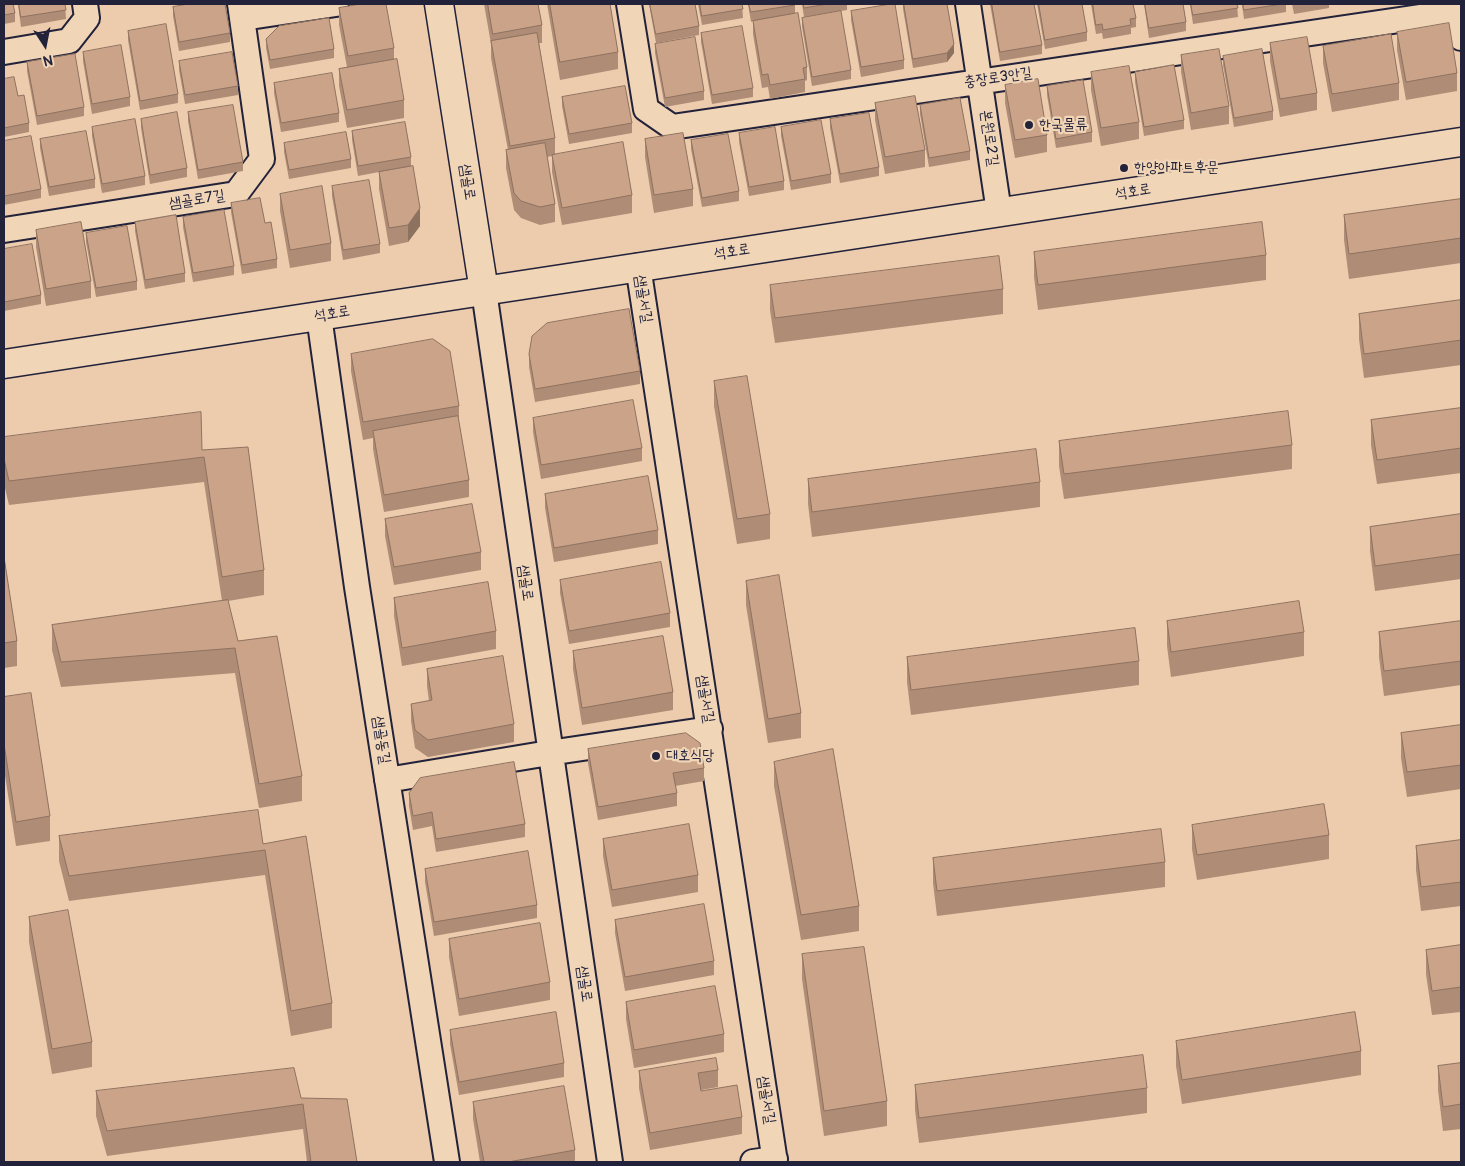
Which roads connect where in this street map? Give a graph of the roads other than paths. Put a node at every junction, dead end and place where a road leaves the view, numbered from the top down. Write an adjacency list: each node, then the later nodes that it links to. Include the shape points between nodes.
1 (84, 4): 9 (street, via 87,18 69,41)
2 (336, 4): 7 (street, 샘골로7길)
3 (439, 4): 15 (main road, 샘골로)
4 (629, 4): 10 (street, 충장로3안길, via 646,109 672,127)
5 (968, 4): 10 (street, 본원로2길)
6 (1458, 9): 8 (street); 10 (street, 충장로3안길)
7 (242, 11): 13 (street, 샘골로7길, via 262,159 236,194)
8 (1461, 38)
9 (4, 52)
10 (981, 81): 12 (street, 본원로2길)
11 (1461, 142): 12 (main road, 석호로)
12 (999, 212): 14 (main road, 석호로)
13 (4, 230)
14 (638, 266): 15 (main road, 석호로); 18 (street, 샘골서길)
15 (484, 291): 16 (main road, 석호로); 19 (street, 샘골로)
16 (319, 316): 17 (main road, 석호로); 20 (street, 샘골동길)
17 (4, 364)
18 (710, 729): 19 (street); 21 (street, 샘골서길)
19 (549, 752): 20 (street); 23 (street, 샘골로)
20 (387, 780): 22 (street, 샘골동길)
21 (768, 1161)
22 (447, 1162)
23 (610, 1162)

